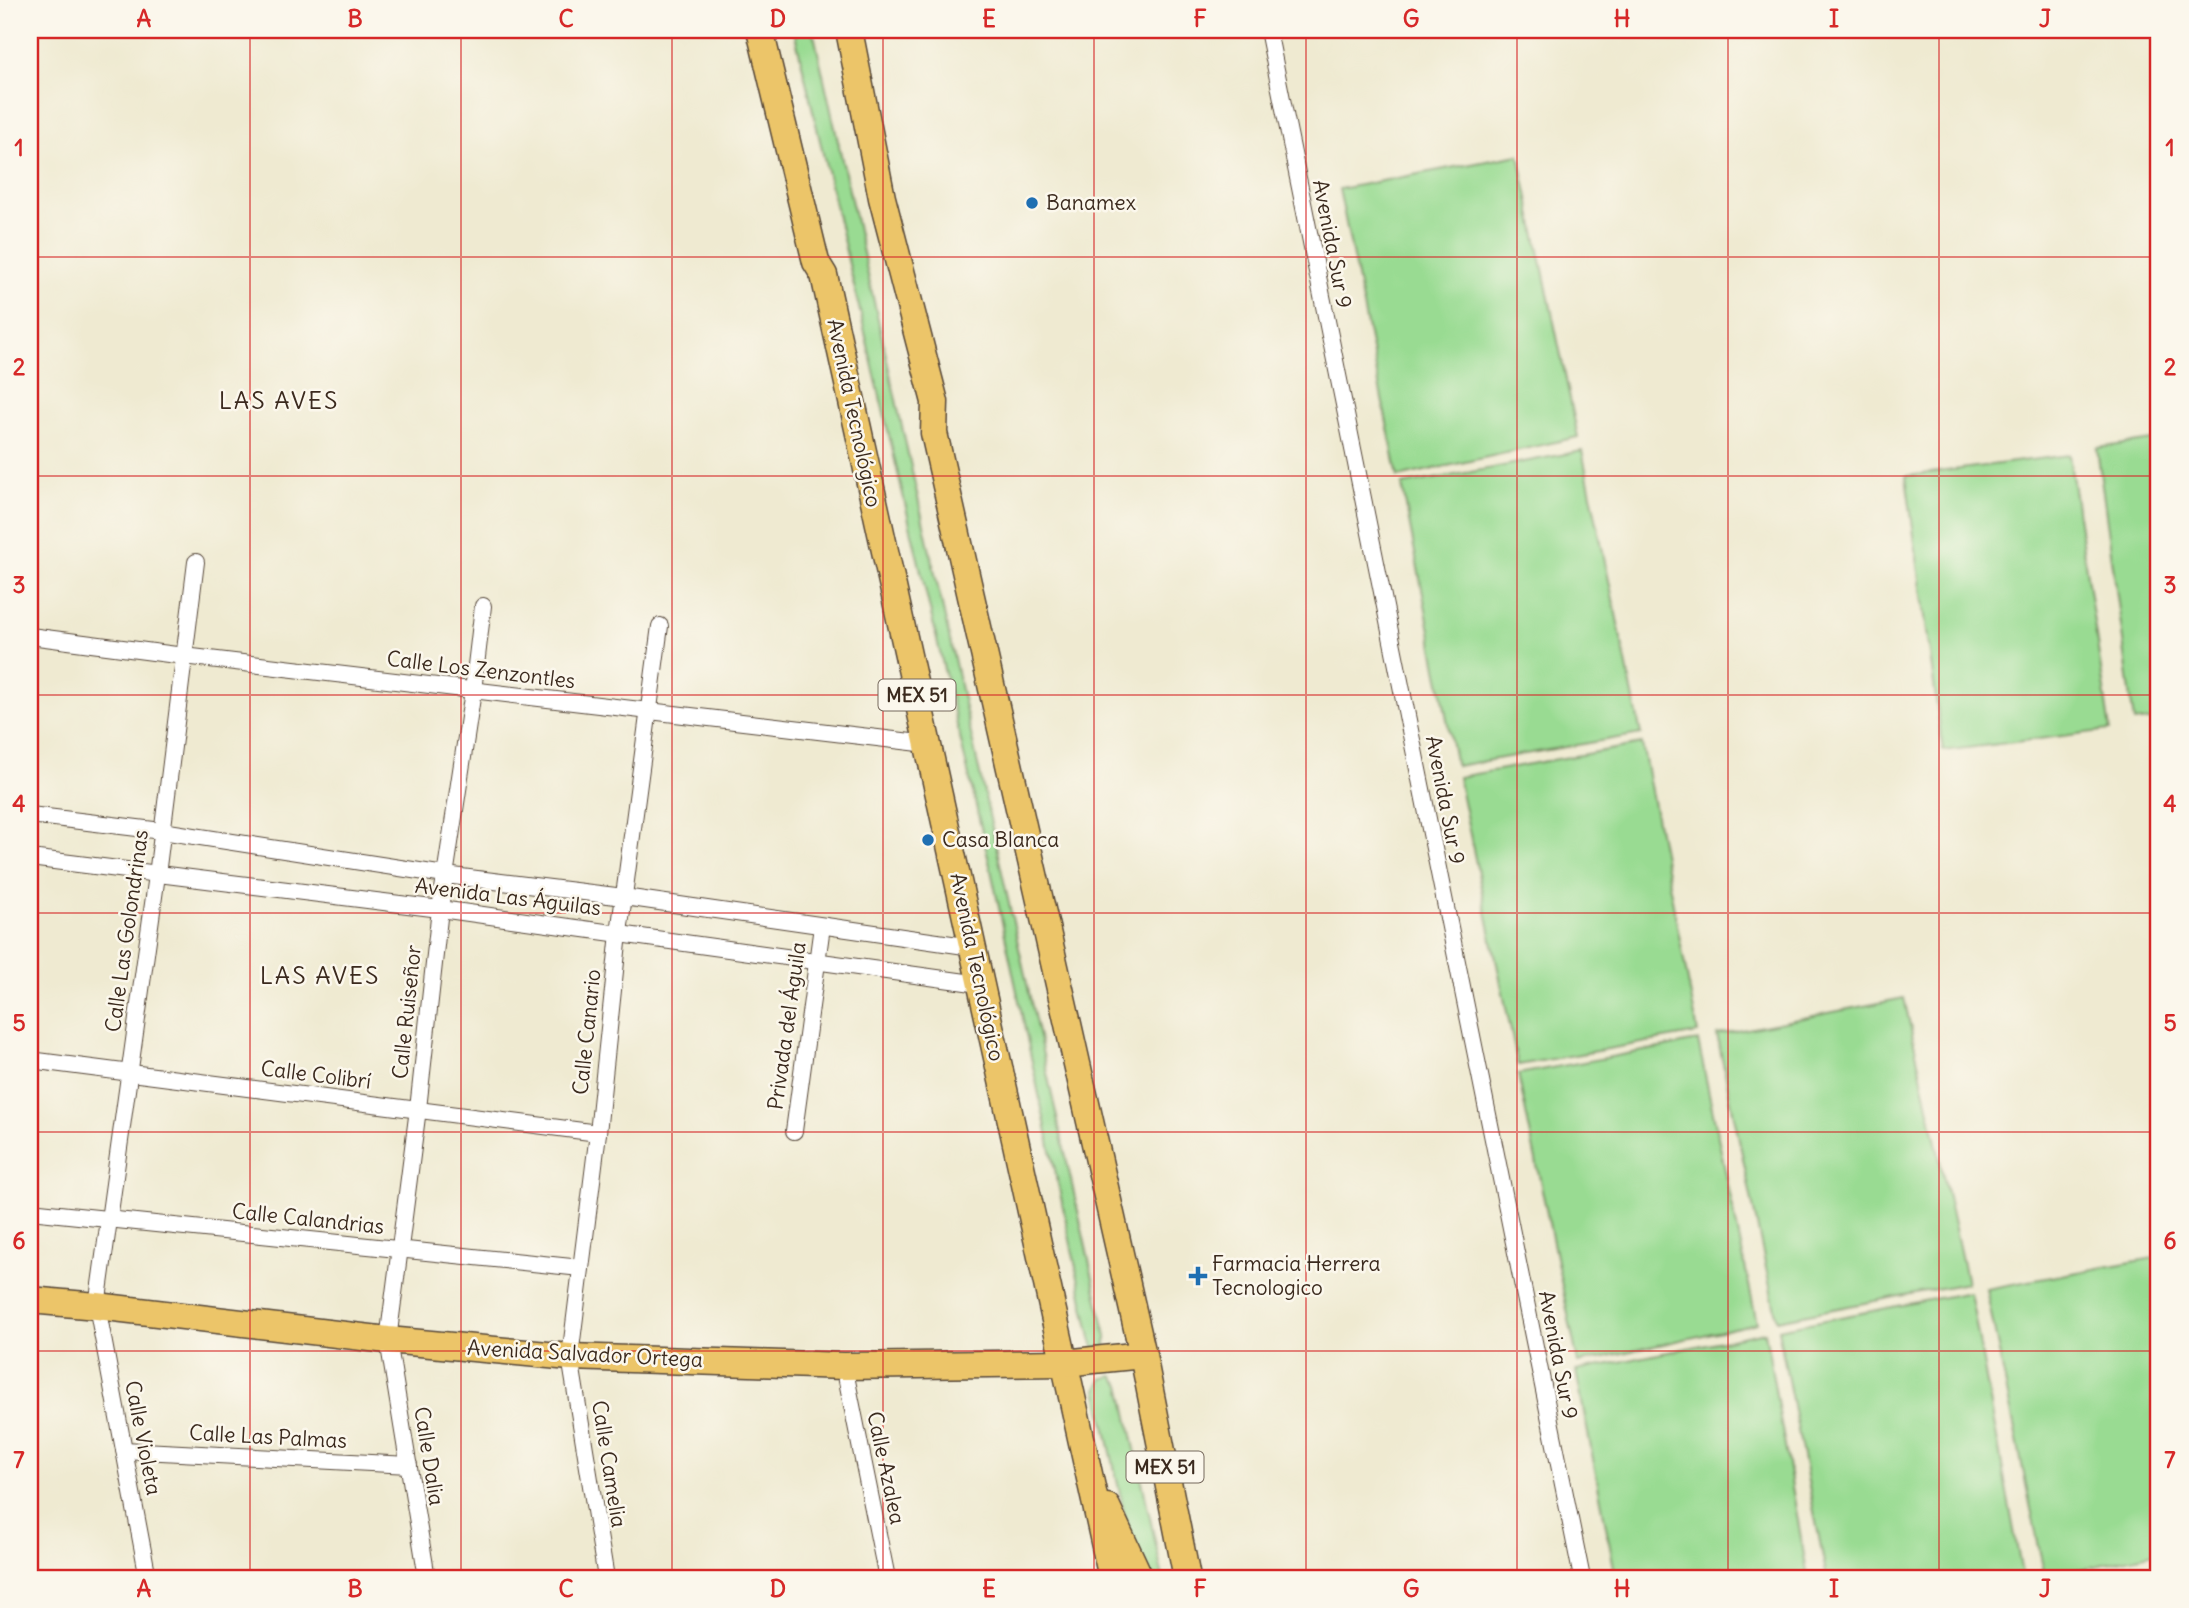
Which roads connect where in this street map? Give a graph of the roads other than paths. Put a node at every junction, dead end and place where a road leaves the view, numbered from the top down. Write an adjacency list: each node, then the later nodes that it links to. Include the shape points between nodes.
1 (760, 30): 6 (main road, Avenida Tecnológico / MEX 51, via 816,261)
2 (773, 30): 6 (main road)
3 (835, 30): 7 (main road, via 894,290)
4 (849, 30): 7 (main road, MEX 51, via 882,198 935,402)
5 (1268, 30): 54 (street, Avenida Sur 9)
6 (824, 275): 15 (main road, Avenida Tecnológico / MEX 51)
7 (934, 433): 40 (main road, MEX 51)
8 (196, 562): 12 (street, Calle Las Golondrinas)
9 (483, 606): 13 (street, Calle Ruiseñor)
10 (660, 626): 14 (street, Calle Canario)
11 (30, 636): 12 (street, Calle Los Zenzontles)
12 (184, 656): 13 (street, Calle Los Zenzontles); 17 (street, Calle Las Golondrinas)
13 (473, 691): 14 (street, Calle Los Zenzontles); 20 (street, Calle Ruiseñor)
14 (649, 712): 15 (street, Calle Los Zenzontles); 21 (street, Calle Canario)
15 (928, 744): 25 (main road, Avenida Tecnológico / MEX 51)
16 (30, 815): 17 (street, Avenida Las Águilas)
17 (162, 831): 19 (street, Calle Las Golondrinas); 20 (street, Avenida Las Águilas)
18 (30, 858): 19 (street, Avenida Las Águilas)
19 (157, 875): 22 (street, Avenida Las Águilas); 29 (street, Calle Las Golondrinas)
20 (445, 875): 21 (street, Avenida Las Águilas); 22 (street, Calle Ruiseñor)
21 (624, 897): 23 (street, Avenida Las Águilas); 24 (street, Calle Canario)
22 (440, 909): 24 (street, Avenida Las Águilas); 30 (street, Calle Ruiseñor)
23 (822, 926): 25 (street, Avenida Las Águilas); 26 (street, Privada del Águila)
24 (619, 933): 26 (street, Avenida Las Águilas); 32 (street, Calle Canario)
25 (972, 947): 27 (main road, Avenida Tecnológico / MEX 51)
26 (818, 961): 27 (street, Avenida Las Águilas); 31 (street, Privada del Águila)
27 (980, 984): 42 (main road, Avenida Tecnológico / MEX 51)
28 (30, 1060): 29 (street, Calle Colibrí)
29 (128, 1073): 30 (street, Calle Colibrí); 34 (street, Calle Las Golondrinas)
30 (418, 1109): 32 (street, Calle Colibrí); 35 (street, Calle Ruiseñor)
31 (794, 1131)
32 (598, 1133): 36 (street, Calle Canario)
33 (30, 1211): 34 (street, Calle Calandrias)
34 (109, 1220): 35 (street, Calle Calandrias); 38 (street, Calle Las Golondrinas)
35 (399, 1249): 36 (street, Calle Calandrias); 39 (street, Calle Ruiseñor)
36 (581, 1268): 41 (street, Calle Canario)
37 (30, 1300): 38 (main road, Avenida Salvador Ortega)
38 (97, 1306): 39 (main road, Avenida Salvador Ortega); 44 (street, Calle Violeta)
39 (388, 1340): 41 (main road, Avenida Salvador Ortega); 46 (street, Calle Dalia)
40 (1143, 1355): 42 (main road, Avenida Salvador Ortega); 53 (main road, MEX 51)
41 (570, 1357): 43 (main road, Avenida Salvador Ortega); 49 (street, Calle Camelia)
42 (1064, 1363): 43 (main road, Avenida Salvador Ortega); 45 (main road, Avenida Tecnológico / MEX 51)
43 (844, 1366): 50 (street, Calle Azalea)
44 (124, 1450): 46 (street, Calle Las Palmas); 47 (street, Calle Violeta)
45 (1085, 1457): 51 (main road, Avenida Tecnológico / MEX 51); 52 (main road)
46 (409, 1465): 48 (street, Calle Dalia)
47 (148, 1578)
48 (427, 1578)
49 (606, 1578)
50 (887, 1578)
51 (1112, 1578)
52 (1140, 1578)
53 (1187, 1578)
54 (1582, 1578)

